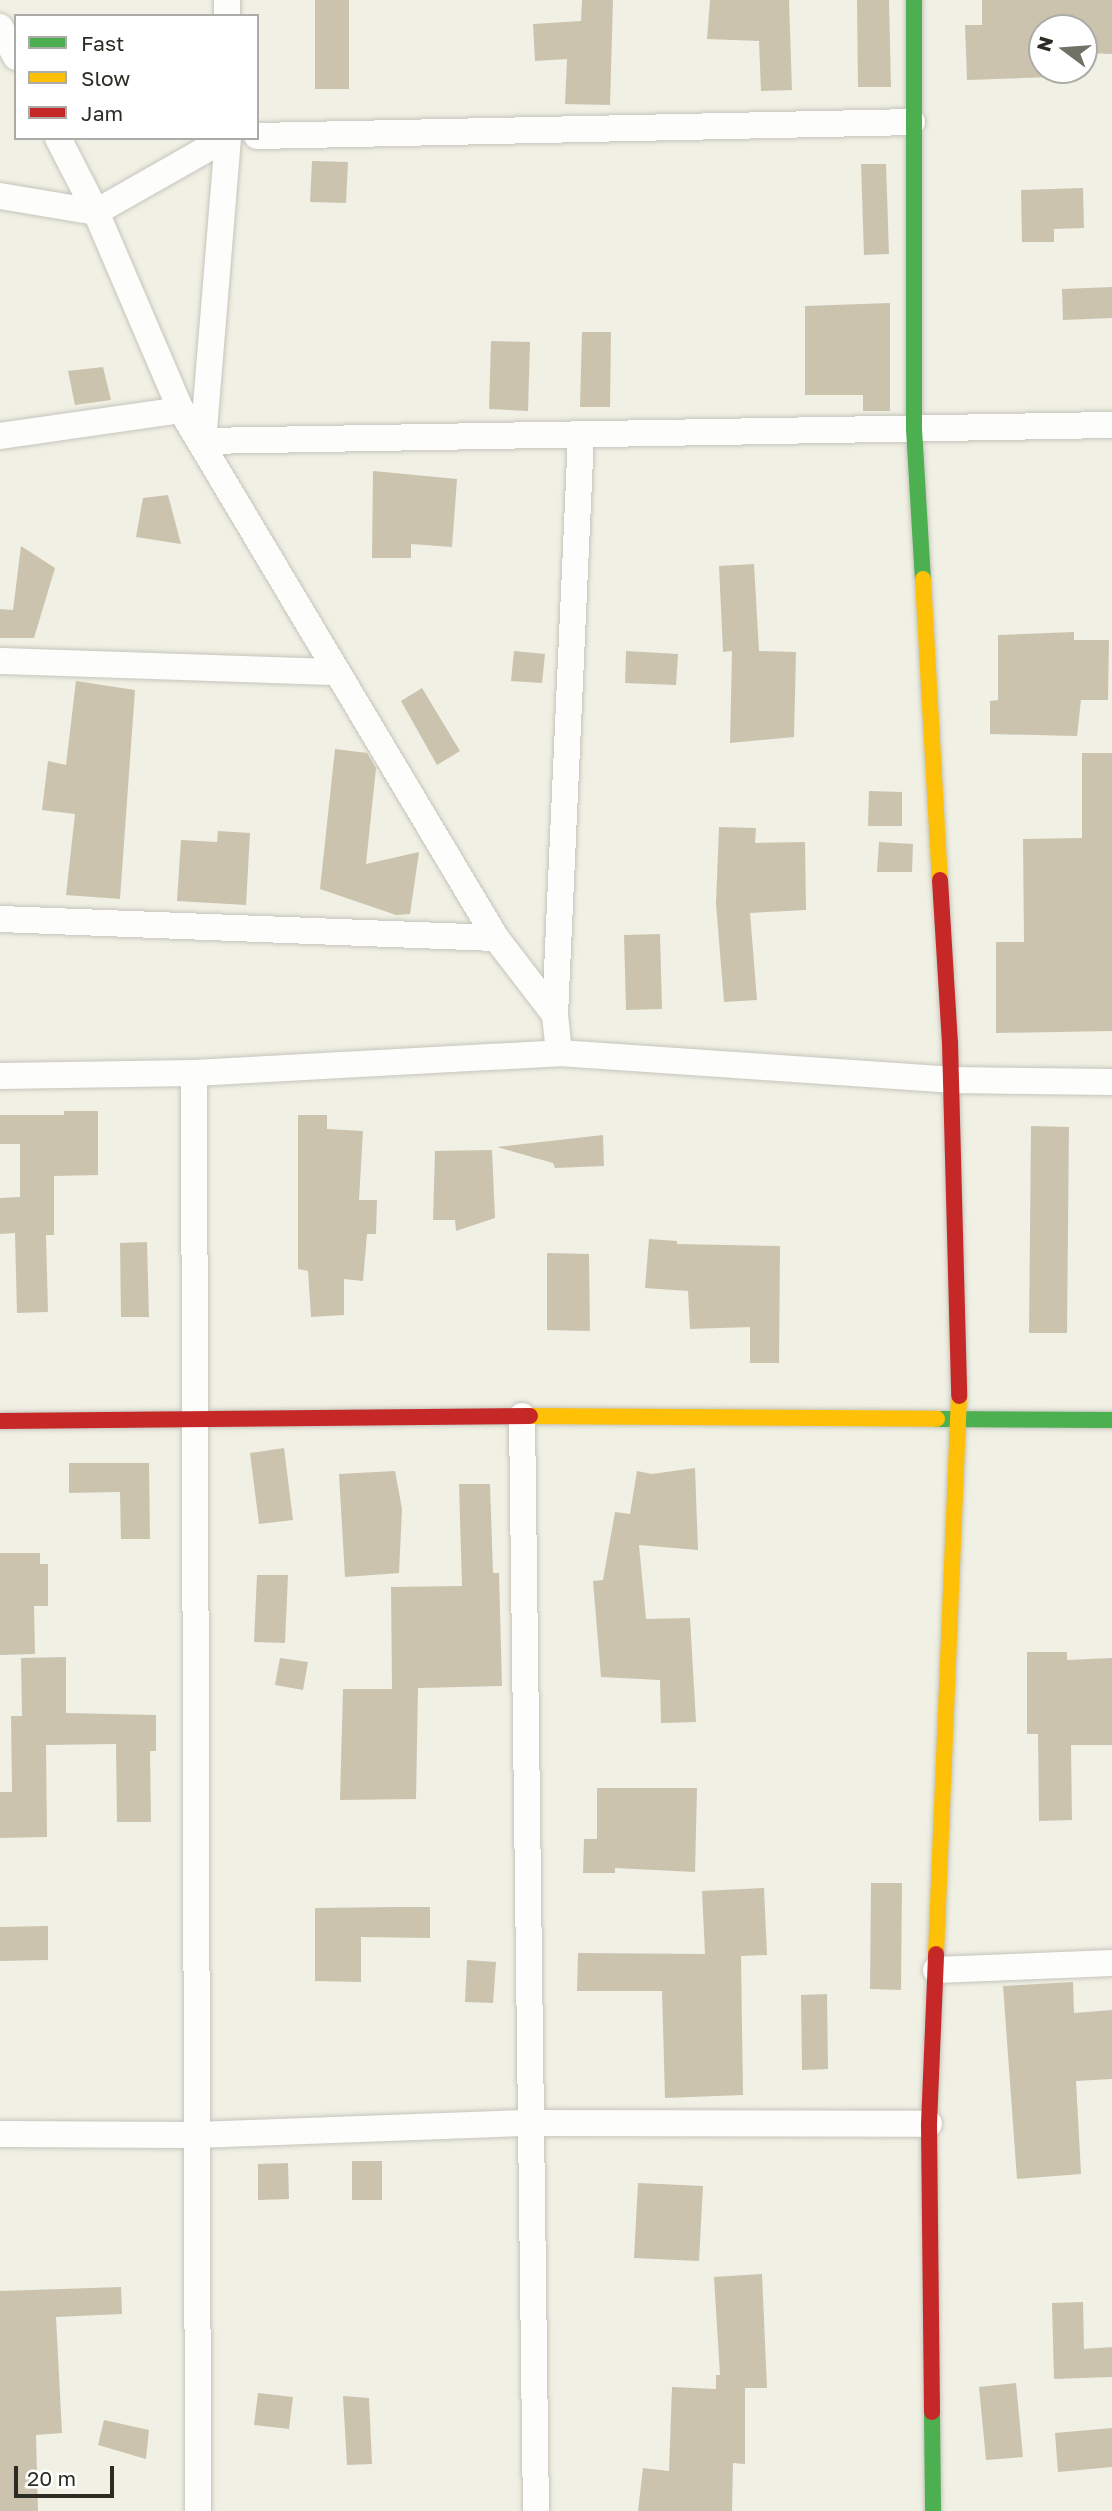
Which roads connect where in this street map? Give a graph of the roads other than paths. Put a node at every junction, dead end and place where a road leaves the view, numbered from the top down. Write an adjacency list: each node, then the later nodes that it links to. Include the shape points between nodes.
1 (914, 0): 4 (street)
2 (0, 27): 3 (street)
3 (14, 53)
4 (912, 122): 5 (street); 13 (street)
5 (259, 136)
6 (59, 140): 10 (street)
7 (223, 140): 10 (street)
8 (227, 140): 16 (street)
9 (0, 196): 10 (street)
10 (96, 212): 11 (street)
11 (181, 410): 14 (street); 16 (street)
12 (1112, 425): 13 (street)
13 (914, 429): 15 (street); 25 (street)
14 (0, 436)
15 (581, 436): 16 (street); 21 (street)
16 (204, 441): 18 (street)
17 (0, 662): 18 (street)
18 (334, 672): 20 (street)
19 (0, 919): 20 (street)
20 (496, 938): 21 (street)
21 (555, 1015): 22 (street)
22 (559, 1054): 23 (street); 25 (street)
23 (194, 1073): 24 (street); 28 (street)
24 (0, 1076)
25 (950, 1080): 26 (street); 29 (street)
26 (1112, 1082)
27 (522, 1416): 28 (street); 29 (street); 34 (street)
28 (194, 1417): 31 (street); 37 (street)
29 (960, 1417): 30 (street); 33 (street)
30 (1112, 1420)
31 (0, 1421)
32 (1112, 1963): 33 (street)
33 (936, 1970): 35 (street)
34 (530, 2123): 35 (street); 37 (street); 39 (street)
35 (929, 2124): 40 (street)
36 (0, 2134): 37 (street)
37 (196, 2135): 38 (street)
38 (198, 2511)
39 (536, 2511)
40 (933, 2511)

